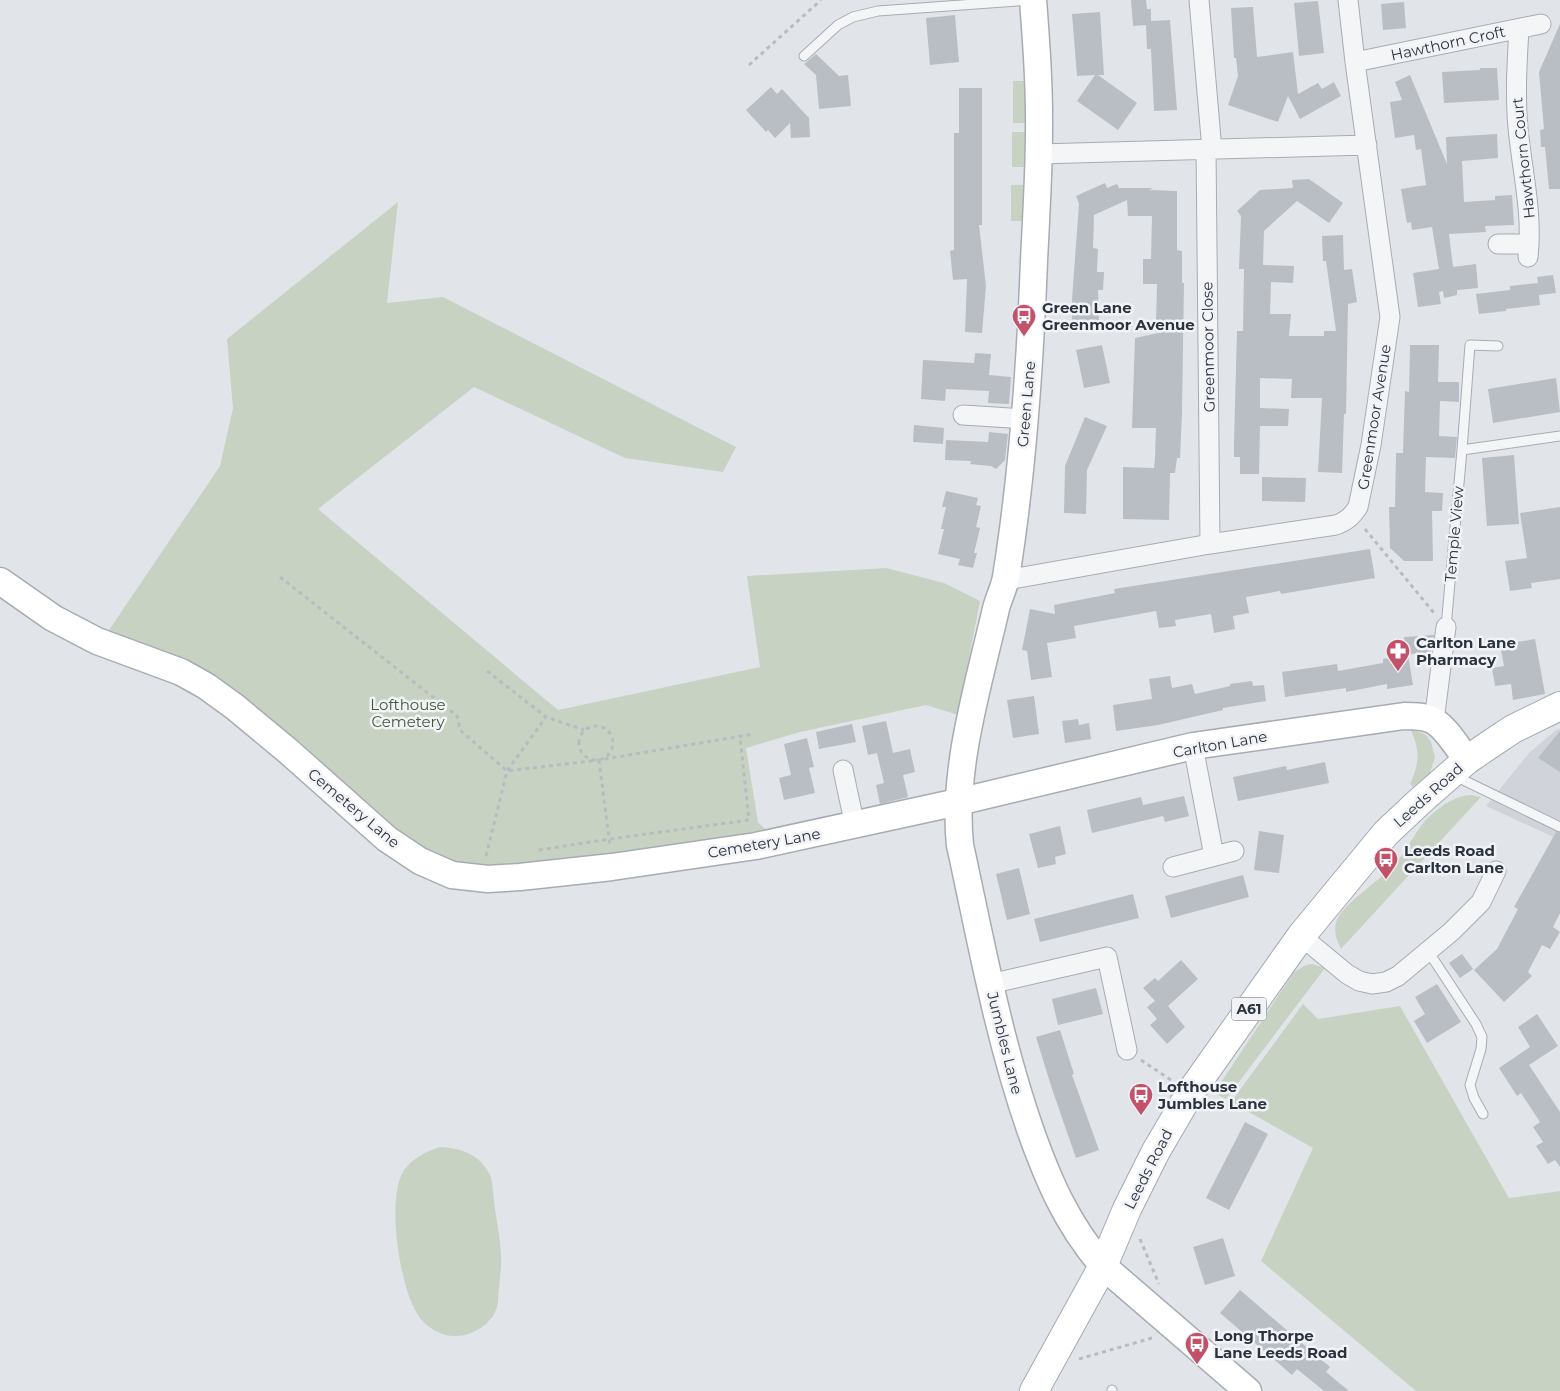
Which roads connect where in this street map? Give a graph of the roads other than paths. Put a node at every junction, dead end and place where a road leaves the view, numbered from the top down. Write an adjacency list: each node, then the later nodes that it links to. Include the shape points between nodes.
1 (1032, 0): 6 (lane, via 878,11 853,17 838,24); 10 (street, Green Lane, via 1038,78)
2 (1199, 0): 9 (street, Greenmoor Close)
3 (1348, 0): 7 (street, Greenmoor Avenue)
4 (1541, 24): 5 (street, Hawthorn Croft)
5 (1519, 29): 7 (street, Hawthorn Croft); 11 (street, Hawthorn Court, via 1516,80 1518,128 1529,211 1528,250)
6 (804, 56)
7 (1355, 62): 8 (street, Greenmoor Avenue)
8 (1366, 145): 9 (street); 17 (street, Greenmoor Avenue, via 1390,317 1371,445 1358,507 1346,522 1336,525)
9 (1209, 150): 10 (street); 17 (street, Greenmoor Close)
10 (1038, 154): 14 (street, Green Lane)
11 (1498, 244)
12 (1498, 346): 16 (lane, Temple View, via 1470,345)
13 (963, 415): 14 (street)
14 (1026, 419): 18 (street, Green Lane)
15 (1560, 436): 16 (lane)
16 (1462, 450): 20 (lane, Temple View)
17 (1210, 544): 18 (street)
18 (1006, 580): 26 (street, Green Lane, via 996,608 970,719)
19 (0, 581): 27 (street, Cemetery Lane, via 53,618 97,641 181,672 206,686 288,751 387,839 452,875 488,879 612,867 756,846)
20 (1446, 627): 22 (street, Temple View)
21 (1560, 706): 24 (main road, Leeds Road / A61, via 1514,730)
22 (1434, 721): 23 (street, Carlton Lane, via 1404,716); 24 (street, via 1447,733)
23 (1193, 746): 26 (street, Carlton Lane); 30 (street)
24 (1460, 767): 28 (lane); 33 (main road, Leeds Road / A61, via 1386,833)
25 (842, 770): 27 (street)
26 (958, 802): 27 (street, Cemetery Lane); 35 (street, Jumbles Lane, via 960,845)
27 (855, 826)
28 (1560, 828)
29 (1234, 851): 30 (street)
30 (1214, 856): 31 (street)
31 (1173, 867)
32 (1496, 871): 34 (street, via 1481,902)
33 (1300, 936): 34 (street, via 1347,974 1372,984 1398,976); 38 (main road, Leeds Road / A61, via 1190,1093 1156,1151)
34 (1428, 951): 37 (lane, via 1482,1037 1470,1085)
35 (990, 984): 36 (street, via 1107,957); 38 (street, Jumbles Lane, via 1018,1095 1044,1169 1070,1222)
36 (1127, 1050)
37 (1483, 1114)
38 (1102, 1266): 39 (main road, Leeds Road / A61); 40 (street, Jumbles Lane)
39 (1034, 1391)
40 (1248, 1391)

